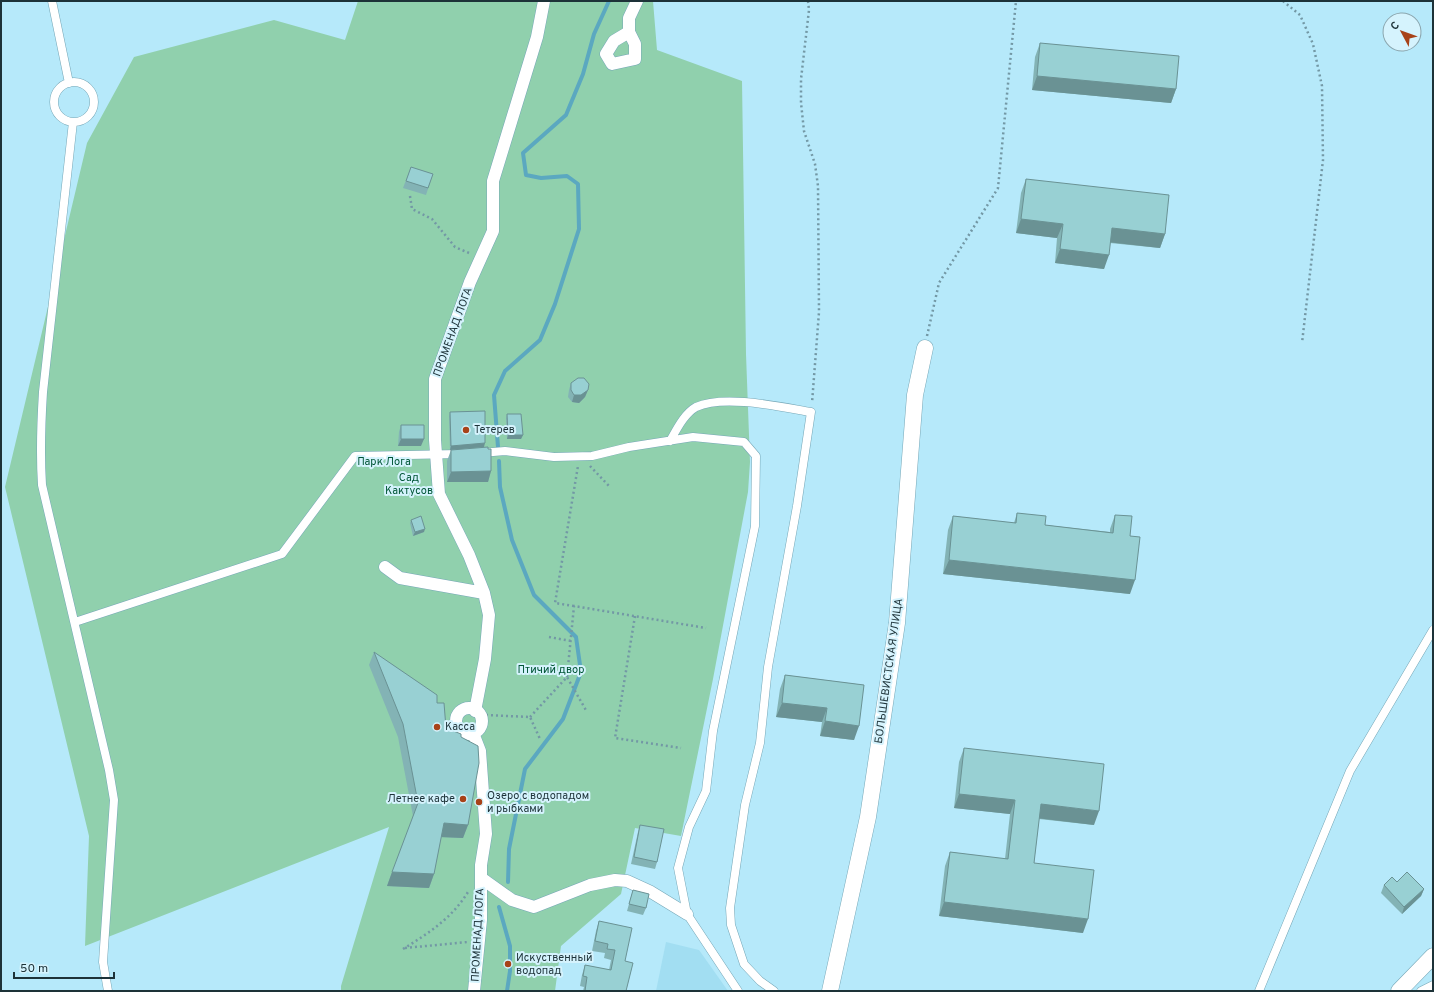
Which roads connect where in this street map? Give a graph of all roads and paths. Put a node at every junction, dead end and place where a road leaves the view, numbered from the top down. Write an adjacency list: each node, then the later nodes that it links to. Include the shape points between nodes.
1 (52, 1): 8 (lane)
2 (544, 1): 11 (street, ПРОМЕНАД ЛОГА, via 537,37 493,180 493,231)
3 (636, 1): 7 (street, via 629,18)
4 (808, 1): 14 (path, via 801,103 804,131 818,186 819,312)
5 (1016, 1): 13 (path, via 998,188 939,282)
6 (1283, 1): 12 (path, via 1300,16 1313,44 1322,86 1323,160)
7 (629, 32)
8 (69, 83): 9 (lane, via 59,89 55,107 62,118); 9 (lane, via 76,82 88,88 94,100 91,113 86,118)
9 (73, 122): 23 (lane, via 40,437 42,485)
10 (410, 196): 11 (path, via 412,209 432,219 455,247)
11 (481, 259): 16 (street, ПРОМЕНАД ЛОГА, via 435,379)
12 (1302, 342)
13 (925, 348): 44 (street, БОЛЬШЕВИСТСКАЯ УЛИЦА, via 915,395 897,623 868,817)
14 (811, 412): 15 (lane, via 721,402 696,407 685,417); 43 (lane, via 768,666 760,743 745,805 730,908 731,925 744,964)
15 (670, 441): 17 (lane); 36 (lane, via 693,437 744,442 756,456 755,526 713,731 706,791 689,827 678,868)
16 (436, 456): 17 (lane, via 505,451 554,457); 20 (street, ПРОМЕНАД ЛОГА, via 439,494 469,555); 23 (lane, via 355,456 282,554)
17 (580, 456): 18 (path); 21 (path, via 555,604)
18 (609, 486)
19 (385, 567): 20 (street, via 400,578)
20 (484, 593): 30 (street, ПРОМЕНАД ЛОГА, via 488,623)
21 (574, 606): 22 (path); 27 (path)
22 (635, 616): 24 (path); 34 (path, via 615,738)
23 (75, 622): 40 (lane, via 114,800 103,962)
24 (706, 628)
25 (1433, 630): 45 (lane, via 1350,772)
26 (549, 637): 27 (path)
27 (571, 640): 28 (path)
28 (567, 677): 29 (path); 31 (path)
29 (587, 712)
30 (478, 713): 31 (path); 32 (street, via 481,719 480,728); 32 (street, via 470,709 462,710 456,720 460,731)
31 (530, 717): 33 (path)
32 (473, 733): 35 (street, ПРОМЕНАД ЛОГА, via 480,750 485,826)
33 (540, 739)
34 (681, 748)
35 (481, 878): 36 (street, ПРОМЕНАД ЛОГА, via 512,900 534,907 590,885 614,880 627,881); 37 (street, ПРОМЕНАД ЛОГА); 37 (path, via 474,882 458,907 432,931 403,948)
36 (687, 914): 42 (lane)
37 (478, 941): 41 (street, ПРОМЕНАД ЛОГА)
38 (1433, 956): 46 (street)
39 (1433, 985): 47 (lane)
40 (108, 991)
41 (474, 991)
42 (738, 991)
43 (774, 991)
44 (830, 991)
45 (1259, 991)
46 (1399, 991)
47 (1421, 991)

